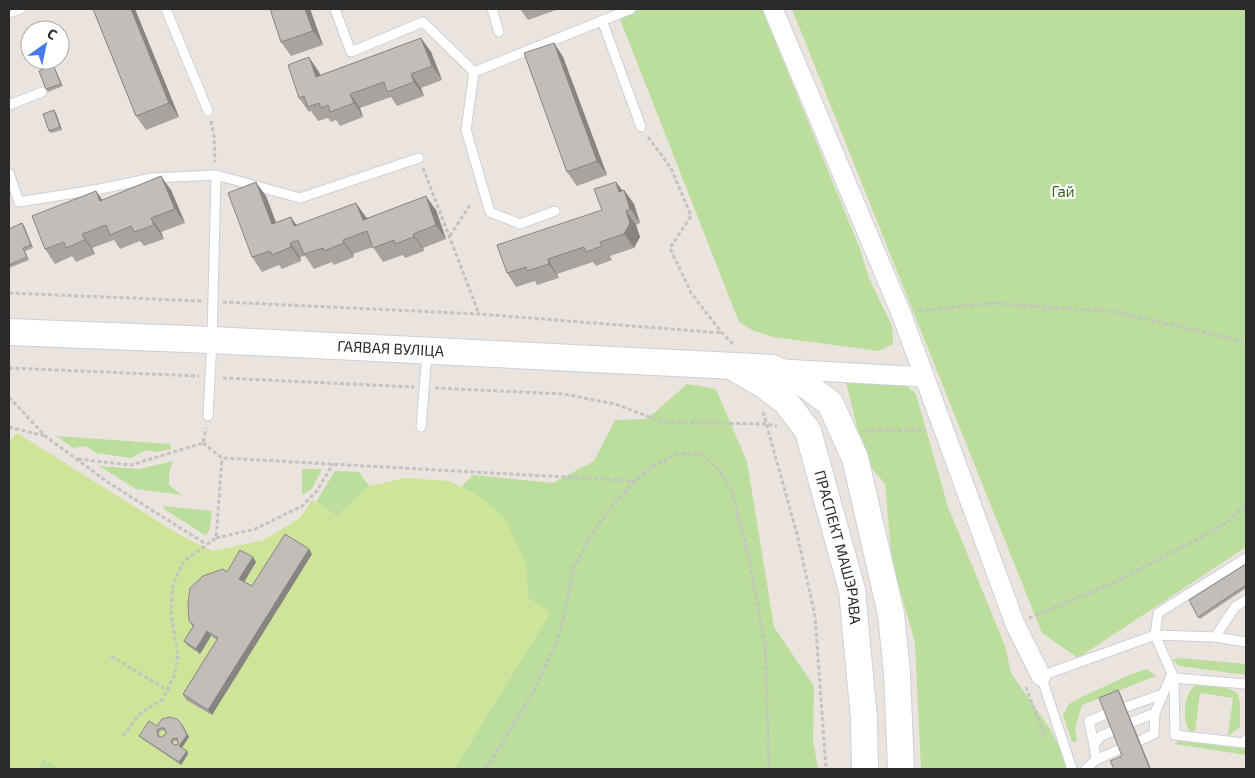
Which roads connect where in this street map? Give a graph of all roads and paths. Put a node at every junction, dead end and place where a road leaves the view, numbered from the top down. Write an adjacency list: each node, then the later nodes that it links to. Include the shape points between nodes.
1 (21, 9): 7 (lane)
2 (166, 9): 13 (lane)
3 (335, 9): 10 (lane, via 351,52 423,22)
4 (492, 9): 9 (lane)
5 (632, 9): 8 (lane)
6 (773, 9): 23 (street)
7 (9, 13)
8 (602, 20): 10 (lane); 14 (lane)
9 (500, 32)
10 (474, 72): 19 (lane, via 466,130 490,212 520,224)
11 (42, 92): 12 (lane)
12 (9, 105)
13 (208, 111): 17 (path, via 214,136)
14 (641, 127): 26 (path, via 671,168 691,216 670,248 691,293)
15 (419, 158): 17 (lane, via 300,198); 20 (path)
16 (9, 173): 17 (lane, via 19,202 152,178)
17 (216, 175): 22 (lane)
18 (471, 204): 20 (path)
19 (555, 211)
20 (450, 236): 24 (path)
21 (9, 292): 22 (path)
22 (213, 302): 24 (path); 27 (lane)
23 (901, 313): 28 (path, via 992,303 1117,312); 34 (street)
24 (480, 314): 26 (path)
25 (9, 332): 27 (main road, ГАЯВАЯ ВУЛІЦА)
26 (722, 333): 32 (path)
27 (212, 340): 29 (main road, ГАЯВАЯ ВУЛІЦА); 33 (lane)
28 (1246, 342)
29 (427, 351): 30 (main road, ГАЯВАЯ ВУЛІЦА); 35 (lane)
30 (729, 366): 32 (main road, ПРАСПЕКТ МАШЭРАВА)
31 (9, 368): 33 (path)
32 (761, 372): 34 (street); 38 (path); 42 (main road, ПРАСПЕКТ МАШЭРАВА); 43 (main road, ПРАСПЕКТ МАШЭРАВА, via 799,380 830,403)
33 (210, 377): 35 (path); 37 (lane)
34 (923, 377): 55 (street)
35 (424, 387): 38 (path, via 564,394 615,404 663,422); 40 (lane)
36 (9, 397): 44 (path)
37 (208, 416): 45 (path)
38 (765, 424): 42 (path); 79 (path, via 815,616)
39 (9, 427): 44 (path)
40 (421, 427)
41 (928, 430): 43 (path)
42 (808, 431): 80 (main road, ПРАСПЕКТ МАШЭРАВА, via 852,590 864,719)
43 (843, 431): 81 (main road, ПРАСПЕКТ МАШЭРАВА, via 855,458 891,614)
44 (45, 436): 47 (path)
45 (203, 443): 46 (path); 47 (path, via 131,465)
46 (222, 458): 48 (path); 51 (path)
47 (78, 459): 52 (path)
48 (333, 464): 49 (path); 51 (path, via 316,492 302,506 254,529)
49 (636, 480): 77 (path, via 615,502 590,537 574,568 557,642 532,694); 78 (path, via 648,469 678,453 702,455 719,470 732,492 748,553 765,644)
50 (1246, 505): 55 (path, via 1222,526 1135,571)
51 (216, 538): 52 (path)
52 (206, 544): 63 (path, via 184,562 174,584 171,613 178,656)
53 (1246, 558): 56 (lane, via 1158,613)
54 (1246, 600): 57 (lane, via 1235,607)
55 (1014, 624): 61 (street)
56 (1155, 635): 57 (lane); 60 (lane); 61 (lane)
57 (1215, 637): 58 (lane)
58 (1246, 642)
59 (111, 656): 63 (path)
60 (1173, 676): 62 (lane); 64 (lane); 72 (lane, via 1175,735 1244,743)
61 (1032, 679): 71 (path); 82 (lane)
62 (1246, 684)
63 (167, 690): 70 (path, via 163,699 141,714)
64 (1163, 694): 65 (lane); 66 (lane)
65 (1126, 707)
66 (1155, 713): 68 (lane); 73 (lane, via 1154,734)
67 (1106, 714): 74 (lane, via 1089,720)
68 (1132, 722)
69 (1113, 731): 74 (lane, via 1101,736)
70 (124, 736)
71 (1045, 737)
72 (1246, 740)
73 (1140, 741)
74 (1094, 745): 76 (lane)
75 (1120, 749): 76 (lane)
76 (1096, 760): 83 (lane)
77 (486, 769)
78 (769, 769)
79 (826, 769)
80 (865, 769)
81 (901, 769)
82 (1072, 769)
83 (1086, 769)

